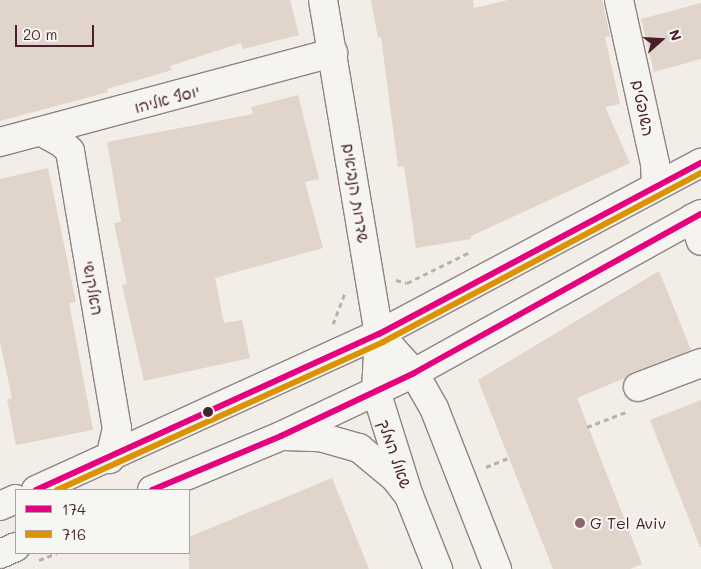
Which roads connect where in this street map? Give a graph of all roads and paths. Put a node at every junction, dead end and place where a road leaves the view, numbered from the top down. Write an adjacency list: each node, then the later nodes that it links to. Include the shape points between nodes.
1 (323, 0): 3 (street, שדרות הנביאים)
2 (619, 0): 7 (street, השופטים, via 655,164)
3 (333, 53): 4 (street, יוסף אליהו); 9 (street, שדרות הנביאים)
4 (42, 132): 5 (street, יוסף אליהו); 15 (street, האלקושי, via 62,142 70,151 117,428)
5 (0, 142)
6 (701, 164): 7 (street)
7 (656, 186): 9 (street)
8 (698, 224): 11 (street)
9 (378, 334): 11 (street); 13 (street, שאול המלך); 15 (street)
10 (701, 363): 12 (street)
11 (414, 373): 13 (street); 24 (street, via 434,408)
12 (638, 387)
13 (376, 391): 14 (street); 18 (street, שאול המלך)
14 (281, 436): 17 (street); 18 (street, via 320,437 359,448 395,478)
15 (110, 458): 16 (street)
16 (38, 489)
17 (154, 489)
18 (409, 496): 23 (street, שאול המלך)
19 (15, 499): 20 (street)
20 (0, 506)
21 (15, 547): 22 (street)
22 (0, 554)
23 (438, 569)
24 (497, 569)

